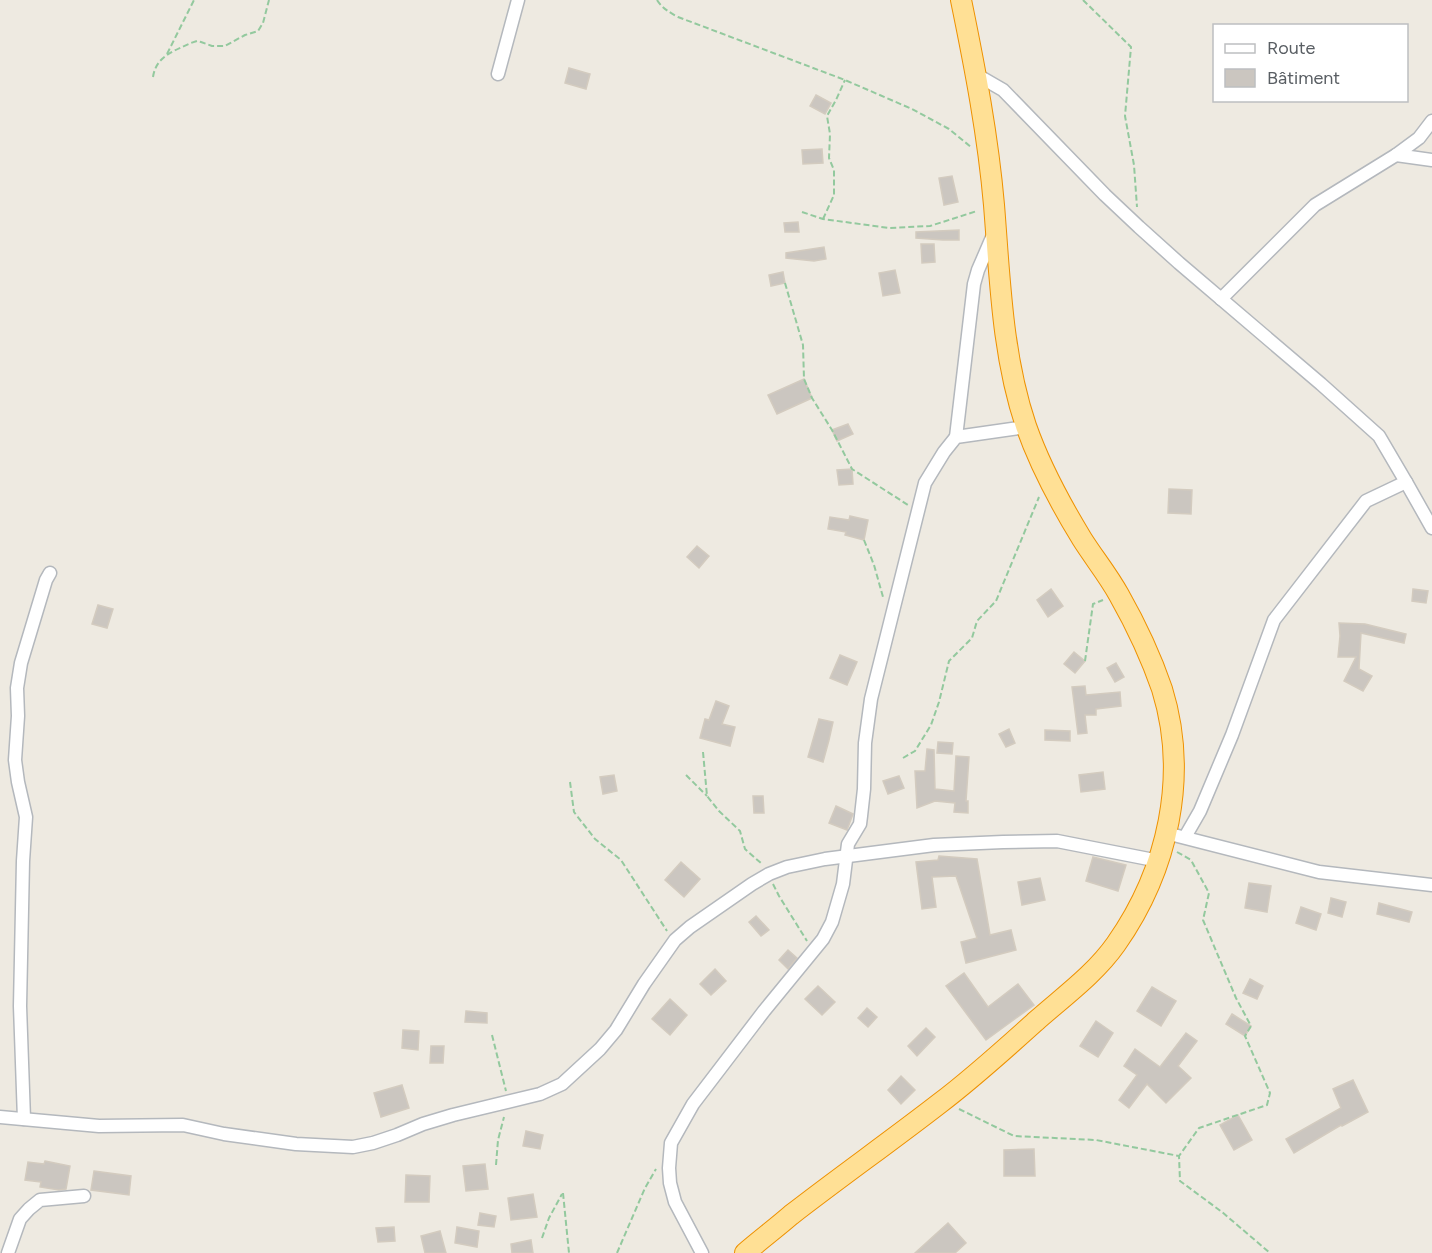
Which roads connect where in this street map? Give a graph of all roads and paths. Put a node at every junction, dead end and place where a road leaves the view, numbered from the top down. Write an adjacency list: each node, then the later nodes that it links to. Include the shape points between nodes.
1 (194, 0): 7 (path)
2 (269, 0): 7 (path, via 258,31 225,46 196,41)
3 (518, 0): 8 (street)
4 (657, 0): 11 (path, via 678,17)
5 (961, 0): 9 (highway)
6 (1083, 0): 19 (path, via 1131,47 1125,116)
7 (167, 54): 10 (path, via 157,64)
8 (498, 74)
9 (977, 75): 15 (highway); 19 (street, via 1003,90)
10 (153, 77)
11 (845, 80): 15 (path, via 949,129); 18 (path, via 827,116 834,195)
12 (1432, 121): 13 (street, via 1419,138)
13 (1396, 155): 14 (street); 22 (street, via 1315,205)
14 (1432, 160)
15 (990, 162): 16 (highway)
16 (994, 206): 18 (path, via 930,226 889,228); 20 (highway)
17 (802, 212): 18 (path)
18 (823, 219)
19 (1139, 227): 22 (street)
20 (996, 228): 23 (highway, via 1006,339); 24 (street, via 974,284)
21 (785, 283): 27 (path, via 802,345 804,379 852,469)
22 (1221, 299): 26 (street, via 1378,436)
23 (1026, 427): 24 (street); 25 (highway)
24 (956, 437): 27 (street, via 925,483)
25 (1047, 478): 31 (highway); 35 (path, via 996,601 976,621 972,638 949,661 931,725 915,751)
26 (1406, 482): 28 (street); 39 (street, via 1366,501 1274,620 1232,735 1200,812)
27 (918, 511): 32 (street)
28 (1432, 528)
29 (864, 540): 32 (path, via 883,597)
30 (50, 573): 48 (street, via 21,663 17,688 15,760 26,817 20,1006)
31 (1118, 594): 33 (path, via 1093,604); 40 (highway, via 1149,654 1169,721 1174,783)
32 (894, 606): 41 (street, via 866,724 860,824 848,844)
33 (1085, 661)
34 (703, 752): 38 (path)
35 (903, 758)
36 (686, 775): 38 (path)
37 (570, 782): 44 (path, via 574,812 595,839 621,860)
38 (707, 796): 42 (path, via 740,831 745,849)
39 (1185, 837): 40 (street); 43 (street, via 1319,872)
40 (1163, 846): 41 (street, via 1003,842 934,845); 46 (highway, via 1144,897 1115,945 1092,971); 50 (path, via 1191,860 1209,893 1203,920 1251,1026 1245,1036 1270,1093 1267,1105 1199,1128)
41 (847, 857): 42 (street, via 796,865); 45 (street, via 832,922)
42 (769, 874): 44 (street); 45 (path)
43 (1432, 885)
44 (675, 940): 48 (street, via 616,1030 562,1084 540,1094 423,1124 373,1143 353,1147 296,1144 183,1125 99,1126)
45 (813, 951): 49 (street, via 693,1104)
46 (943, 1101): 50 (path, via 1014,1136 1096,1140); 57 (highway)
47 (0, 1118): 48 (street)
48 (24, 1119)
49 (671, 1143): 55 (path, via 645,1188); 56 (street, via 669,1175 675,1202)
50 (1179, 1156): 58 (path, via 1180,1181)
51 (84, 1196): 53 (street, via 40,1200 20,1219)
52 (542, 1238): 54 (path, via 563,1192)
53 (8, 1253)
54 (569, 1253)
55 (617, 1253)
56 (702, 1253)
57 (745, 1253)
58 (1270, 1253)

